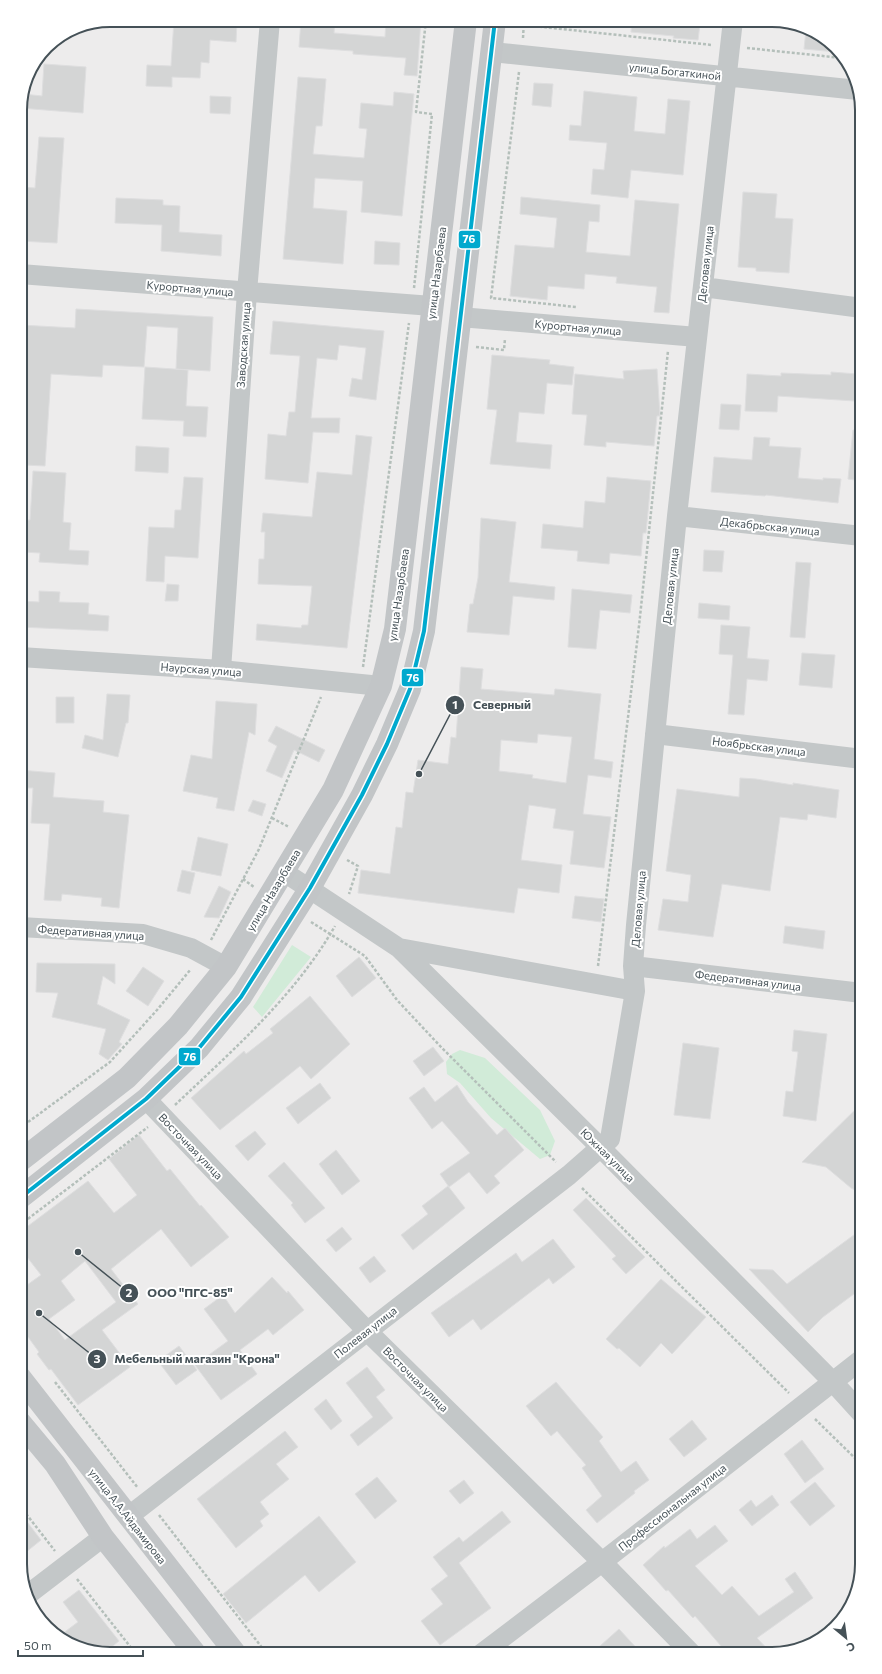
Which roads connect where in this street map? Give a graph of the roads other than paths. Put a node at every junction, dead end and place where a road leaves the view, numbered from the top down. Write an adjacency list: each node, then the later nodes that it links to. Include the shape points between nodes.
1 (269, 27): 10 (street, Заводская улица)
2 (465, 27): 11 (main road, улица Назарбаева)
3 (494, 27): 5 (main road)
4 (732, 27): 6 (street, Деловая улица)
5 (492, 52): 6 (street, улица Богаткиной); 13 (main road)
6 (726, 77): 7 (street, улица Богаткиной); 9 (street, Деловая улица)
7 (852, 89)
8 (27, 275): 10 (street, Курортная улица)
9 (703, 286): 12 (street); 14 (street, Деловая улица)
10 (247, 292): 11 (street, Курортная улица); 18 (street, Заводская улица)
11 (422, 306): 19 (main road, улица Назарбаева, via 395,629)
12 (855, 307)
13 (460, 317): 14 (street, Курортная улица); 23 (main road, via 424,631 410,689 362,795)
14 (697, 337): 15 (street, Деловая улица)
15 (677, 516): 16 (street, Декабрьская улица); 20 (street, Деловая улица)
16 (855, 535)
17 (27, 657): 18 (street, Наурская улица)
18 (221, 670): 19 (street, Наурская улица)
19 (371, 685): 22 (main road, улица Назарбаева, via 333,790)
20 (655, 734): 21 (street, Ноябрьская улица); 26 (street, Деловая улица)
21 (855, 758)
22 (284, 872): 23 (street, Южная улица); 27 (main road, улица Назарбаева)
23 (310, 888): 25 (street, Южная улица); 30 (main road, via 241,997 199,1048)
24 (27, 927): 27 (street, Федеративная улица, via 143,934 191,948)
25 (399, 948): 28 (street); 31 (street, Южная улица)
26 (633, 966): 28 (street, Деловая улица); 29 (street, Федеративная улица)
27 (226, 968): 32 (main road, улица Назарбаева, via 178,1026 127,1078)
28 (634, 991): 31 (street, Деловая улица, via 610,1139)
29 (855, 992)
30 (146, 1099): 33 (main road); 34 (street, Восточная улица)
31 (601, 1148): 34 (street, Полевая улица, via 569,1176); 36 (street, Южная улица)
32 (27, 1156)
33 (27, 1192)
34 (368, 1331): 42 (street, Полевая улица); 44 (street, Восточная улица)
35 (855, 1365): 36 (street, Профессиональная улица)
36 (833, 1382): 38 (street, Южная улица); 44 (street, Профессиональная улица)
37 (27, 1386): 40 (main road, улица А.А.Айдамирова)
38 (855, 1406)
39 (27, 1430): 41 (main road)
40 (76, 1449): 41 (main road); 42 (main road, улица А.А.Айдамирова)
41 (55, 1464): 43 (main road)
42 (129, 1516): 47 (main road, улица А.А.Айдамирова)
43 (103, 1537): 45 (street); 46 (main road)
44 (602, 1562): 48 (street, Профессиональная улица); 49 (street, Восточная улица)
45 (32, 1592)
46 (190, 1647)
47 (231, 1647)
48 (490, 1647)
49 (685, 1647)

